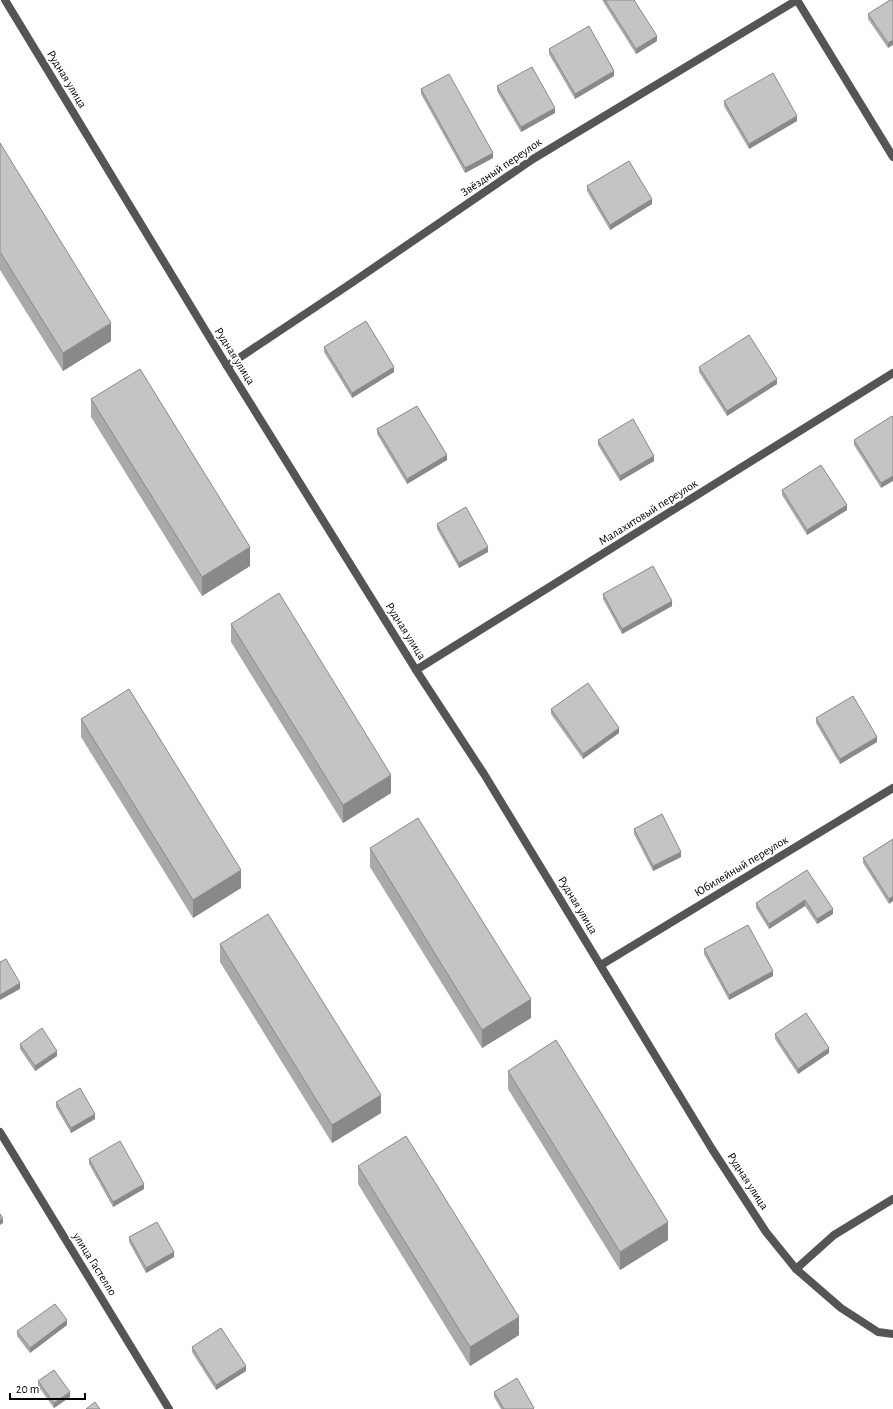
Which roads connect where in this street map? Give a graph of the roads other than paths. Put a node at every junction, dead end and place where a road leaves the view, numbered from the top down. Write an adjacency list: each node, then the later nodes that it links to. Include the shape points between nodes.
1 (4, 0): 4 (street, Рудная улица)
2 (797, 0): 3 (street); 4 (street, Звёздный переулок, via 533,159)
3 (893, 157)
4 (227, 366): 6 (street, Рудная улица)
5 (893, 373): 6 (street, Малахитовый переулок)
6 (416, 670): 8 (street, Рудная улица, via 484,774)
7 (893, 788): 8 (street, Юбилейный переулок)
8 (601, 965): 11 (street, Рудная улица, via 712,1149 766,1232)
9 (0, 1132): 13 (street, улица Гастелло)
10 (893, 1199): 11 (street, via 834,1236)
11 (796, 1269): 12 (street, Рудная улица, via 841,1308 878,1332)
12 (893, 1334)
13 (169, 1409)

